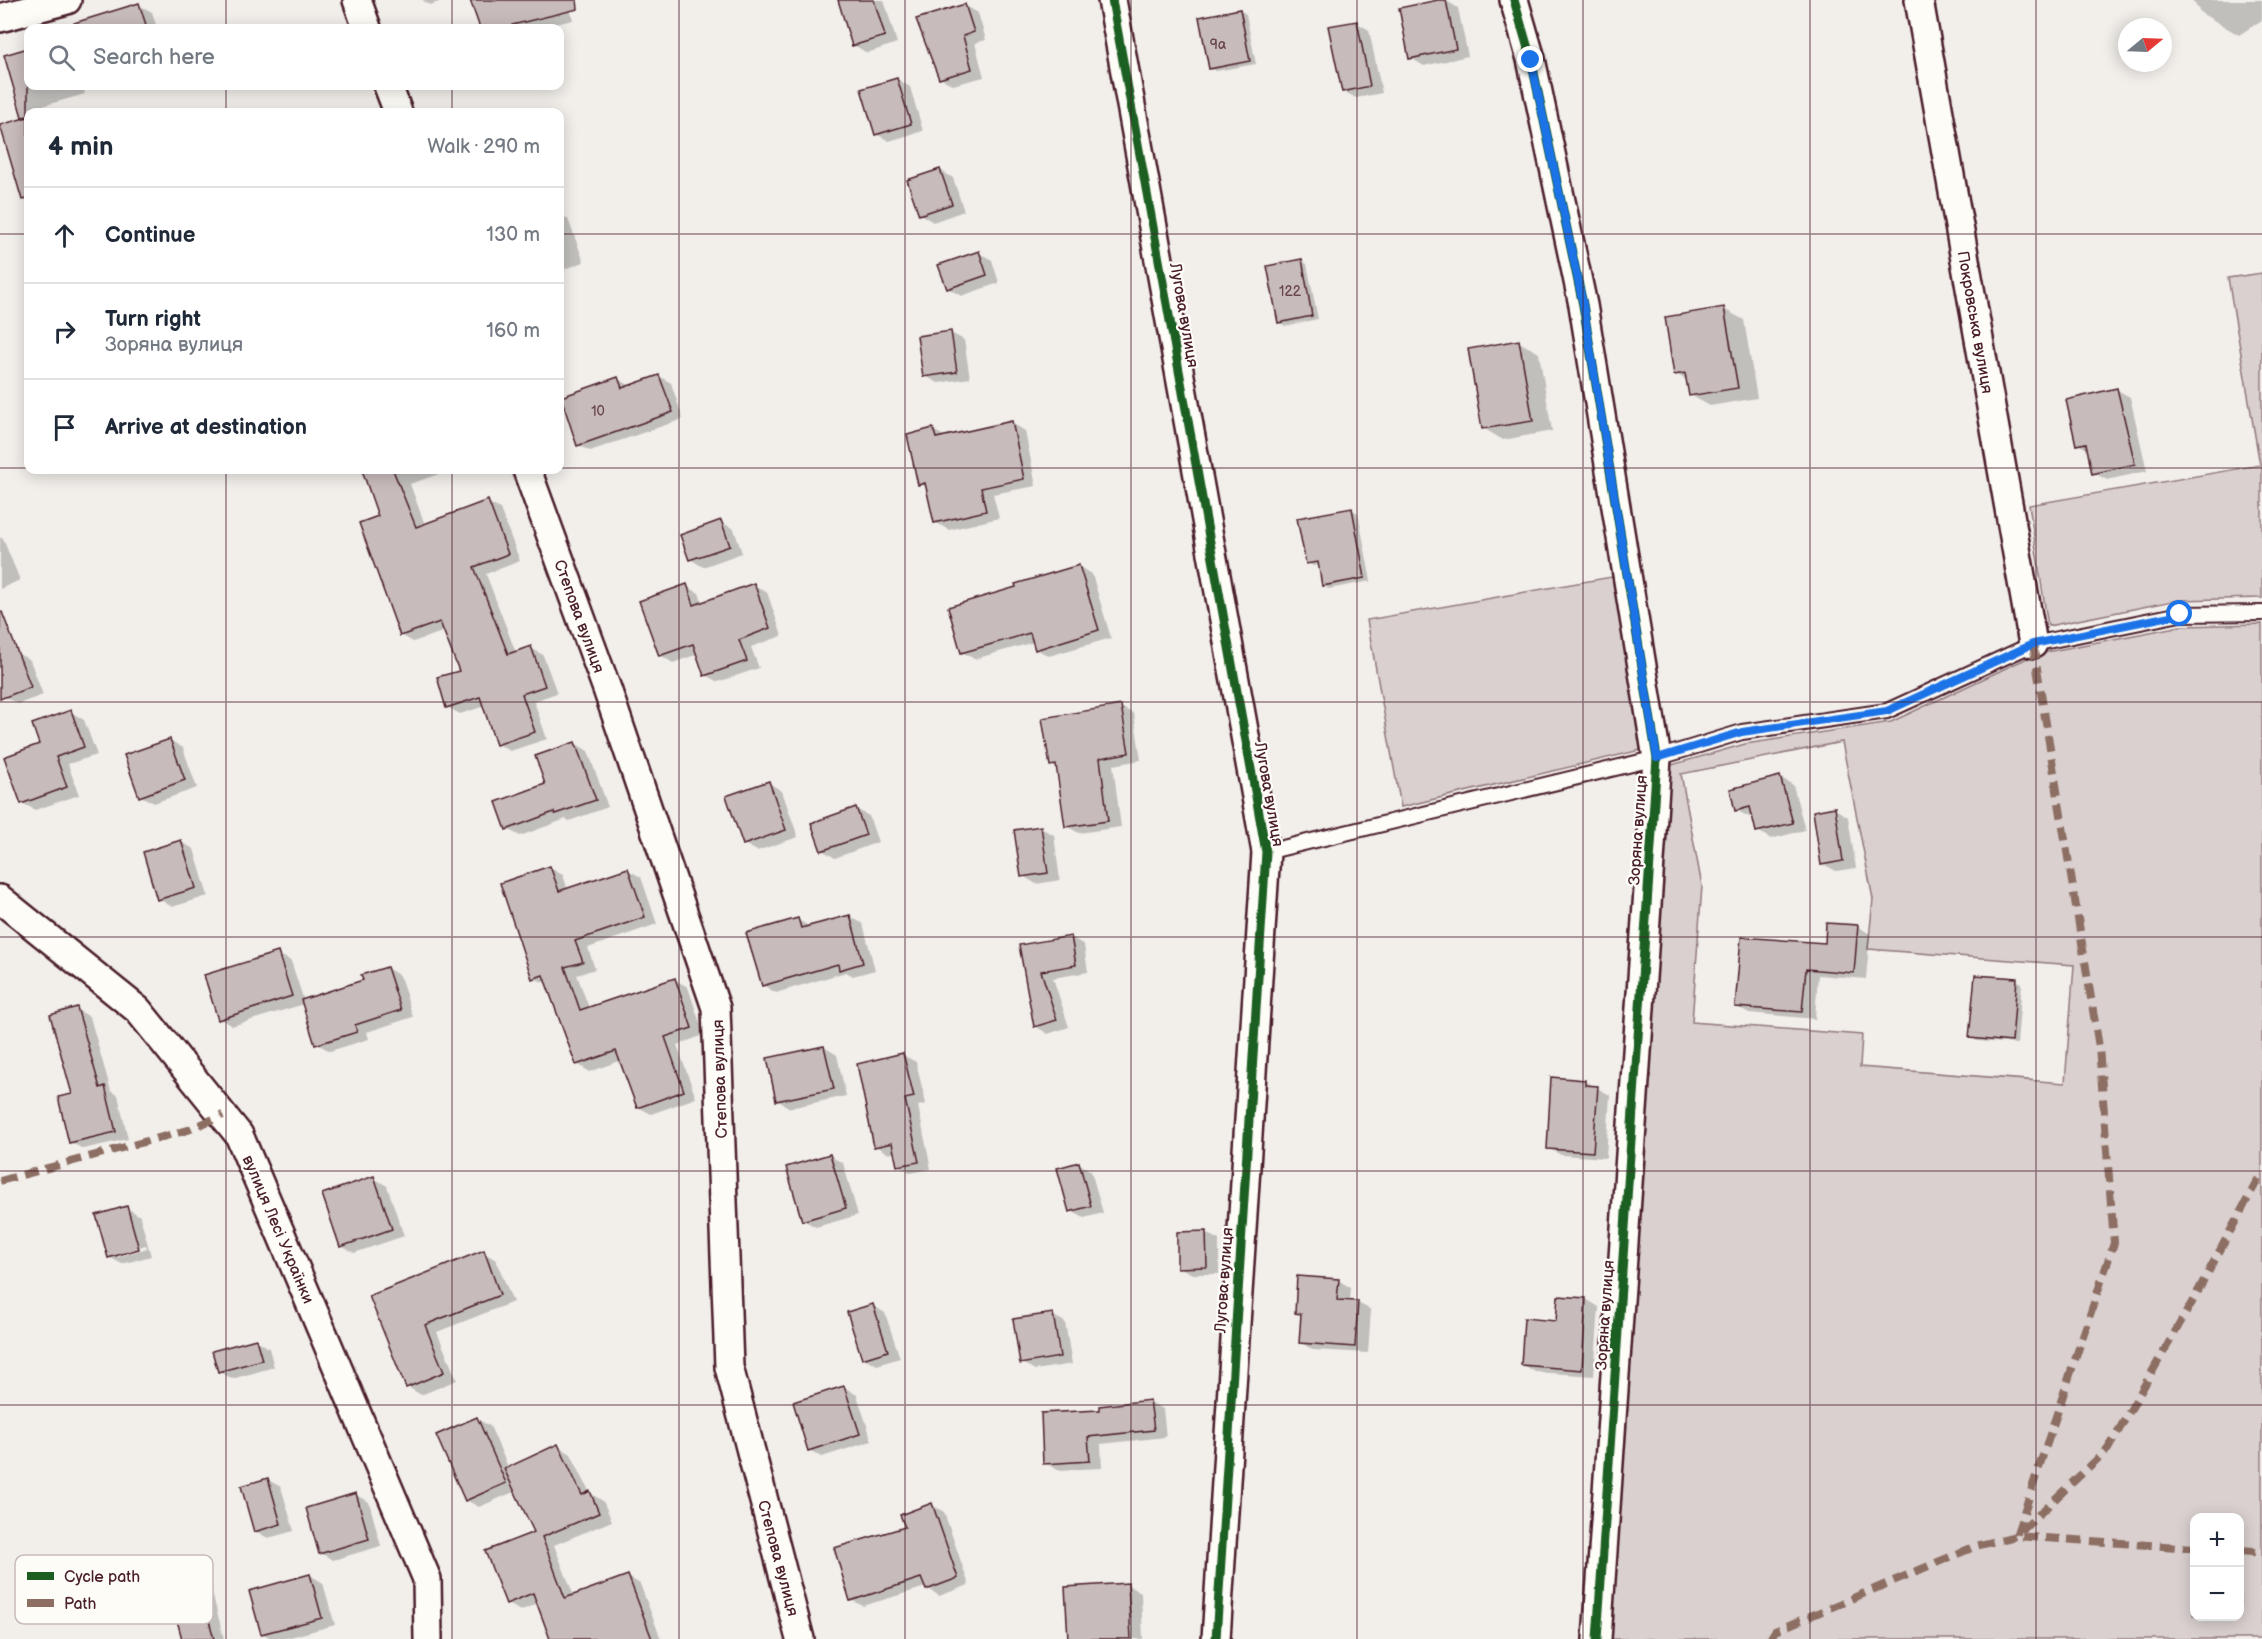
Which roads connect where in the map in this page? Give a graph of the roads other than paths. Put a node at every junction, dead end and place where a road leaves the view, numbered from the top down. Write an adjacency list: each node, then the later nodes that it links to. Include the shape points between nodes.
1 (67, 0): 6 (street)
2 (357, 0): 7 (street)
3 (1112, 0): 14 (street, Лугова вулиця)
4 (1514, 0): 13 (street, Зоряна вулиця, via 1531,60 1583,304)
5 (1919, 0): 12 (street, Покровська вулиця)
6 (0, 18)
7 (366, 24)
8 (390, 90): 9 (street)
9 (396, 108)
10 (528, 474): 17 (street, Степова вулиця, via 716,1008 729,1367)
11 (2262, 613): 12 (lane, via 2180,614)
12 (2033, 644): 13 (lane, via 1887,711 1742,732)
13 (1657, 758): 14 (lane); 19 (street, Зоряна вулиця)
14 (1266, 852): 18 (street, Лугова вулиця)
15 (0, 899): 16 (street, вулиця Лесі Українки, via 138,1010 239,1135 426,1579)
16 (428, 1639)
17 (800, 1639)
18 (1216, 1639)
19 (1597, 1639)

